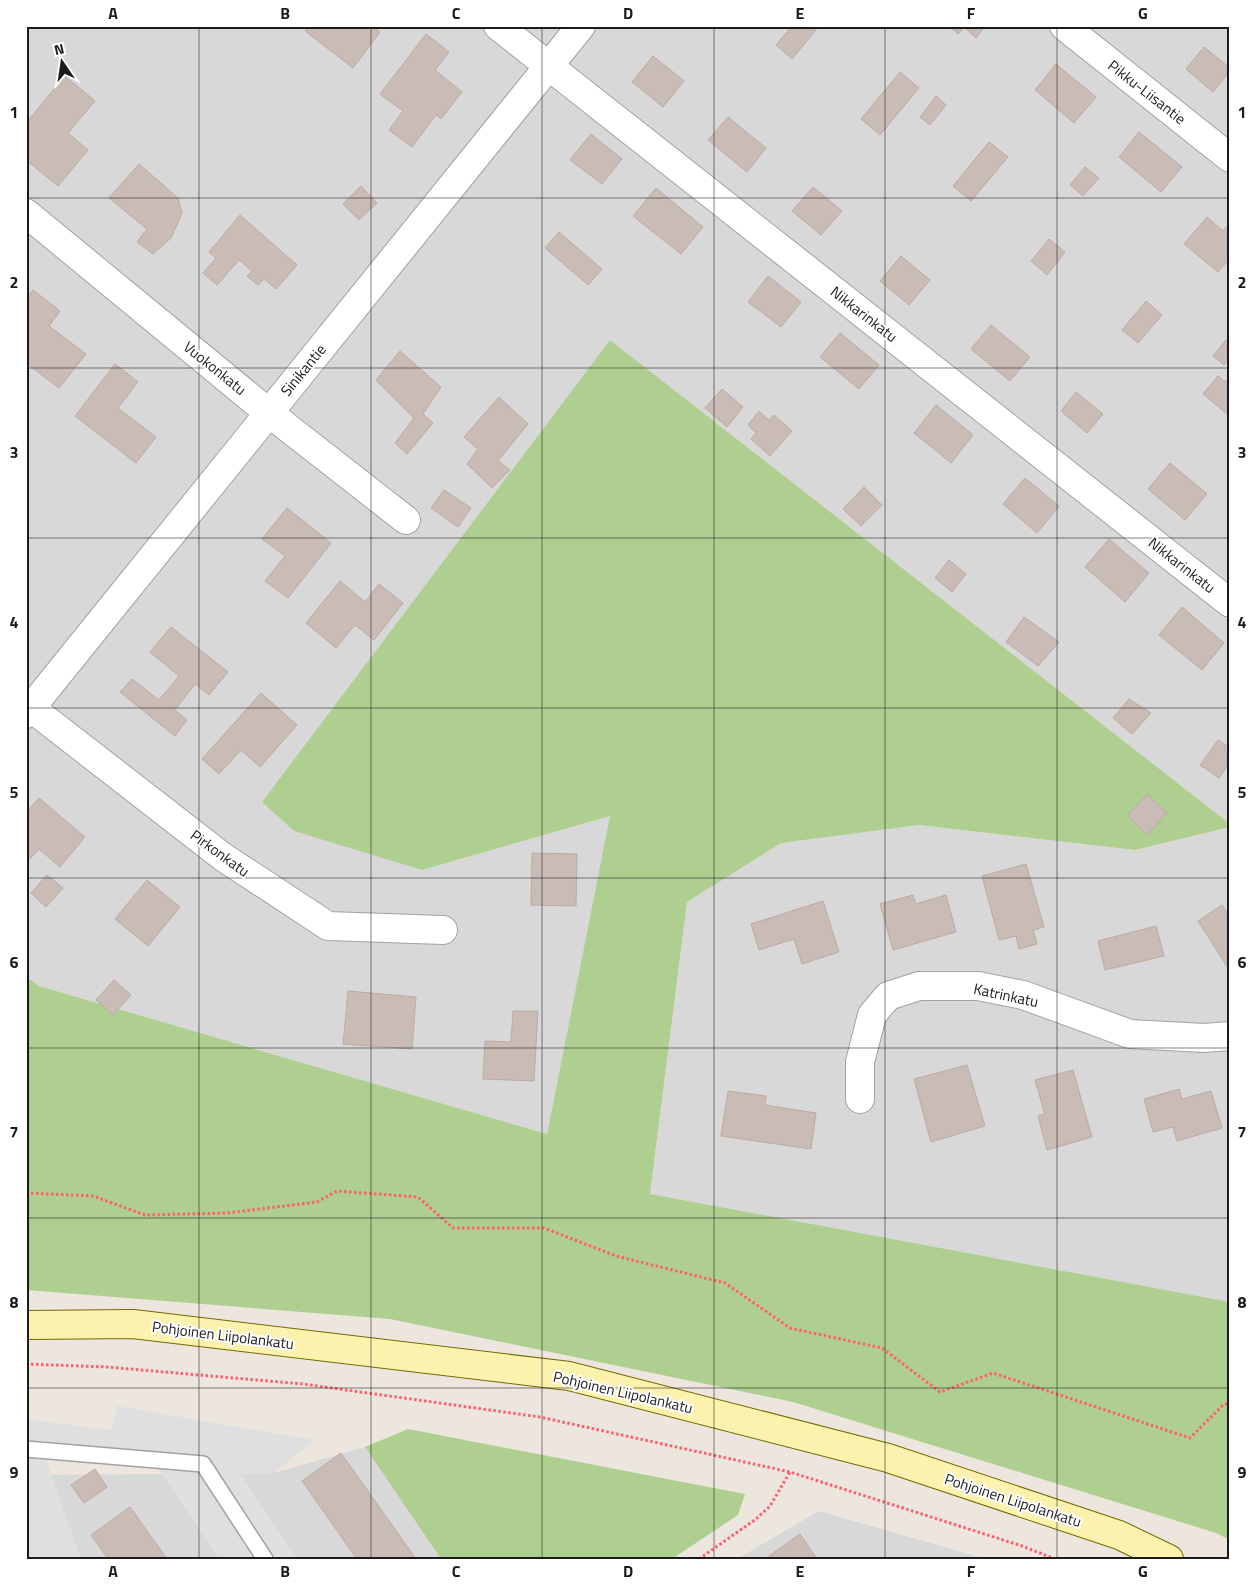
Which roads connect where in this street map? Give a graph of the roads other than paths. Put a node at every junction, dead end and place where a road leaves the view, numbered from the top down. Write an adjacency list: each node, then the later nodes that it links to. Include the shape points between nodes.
1 (498, 26): 4 (street, Nikkarinkatu)
2 (581, 26): 4 (street, Sinikantie)
3 (1064, 26): 5 (street, Pikku-Liisantie)
4 (549, 65): 7 (street, Sinikantie); 9 (street, Nikkarinkatu)
5 (1230, 158)
6 (26, 213): 7 (street, Vuokonkatu)
7 (269, 413): 8 (street, Vuokonkatu); 10 (street, Sinikantie)
8 (406, 520)
9 (1230, 602)
10 (28, 708): 11 (street, Pirkonkatu, via 223,858 328,926)
11 (443, 930)
12 (1230, 1036): 13 (street, Katrinkatu, via 1204,1038 1130,1034 1023,995 978,986 919,986 888,996 872,1015 860,1062)
13 (860, 1099)
14 (26, 1325): 17 (street, Pohjoinen Liipolankatu, via 133,1324 569,1376 888,1458 1119,1535)
15 (26, 1449): 16 (lane, via 203,1464)
16 (266, 1559)
17 (1169, 1559)

